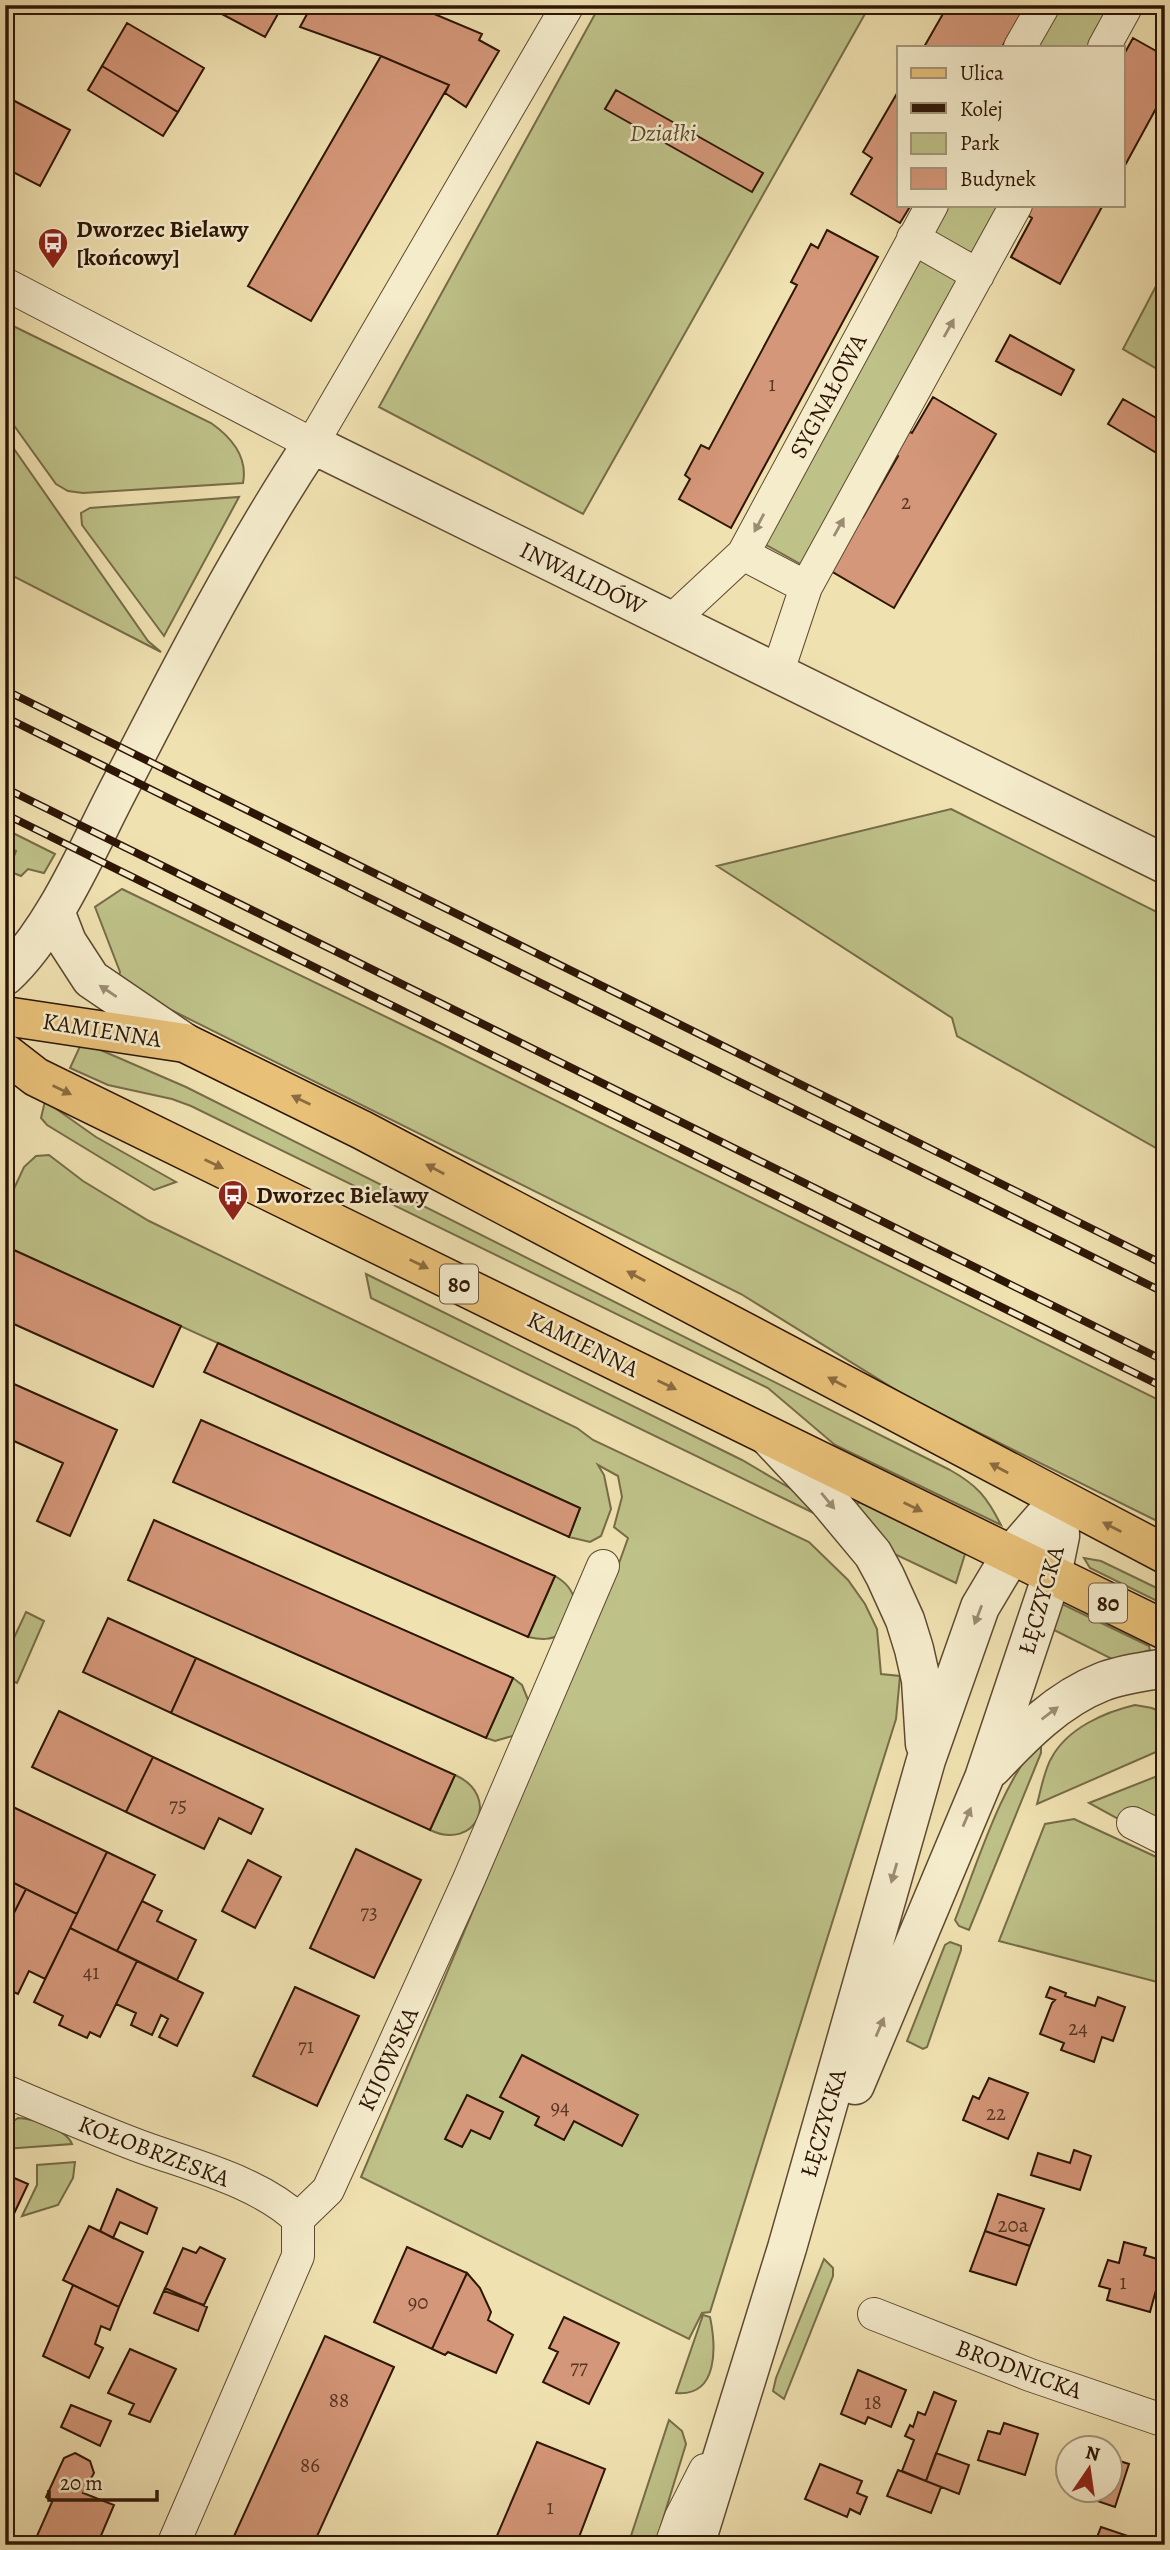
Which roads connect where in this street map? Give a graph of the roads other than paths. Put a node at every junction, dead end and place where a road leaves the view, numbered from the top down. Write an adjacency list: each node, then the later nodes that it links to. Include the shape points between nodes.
1 (568, 5): 11 (street)
2 (1044, 5): 4 (street)
3 (1127, 5): 5 (street)
4 (1021, 46)
5 (1105, 46)
6 (931, 206): 8 (street, SYGNAŁOWA)
7 (1015, 206): 9 (street)
8 (914, 238): 9 (street); 12 (street, SYGNAŁOWA, one-way to 12)
9 (978, 275): 13 (street, one-way to 9)
10 (5, 284): 11 (street, INWALIDÓW)
11 (312, 444): 14 (street, INWALIDÓW); 17 (street, via 274,501 188,654)
12 (743, 554): 13 (street); 14 (street, SYGNAŁOWA)
13 (806, 587): 15 (street)
14 (670, 621): 15 (street, INWALIDÓW)
15 (778, 671): 16 (street, INWALIDÓW)
16 (1165, 864)
17 (55, 911): 18 (street); 20 (street, one-way to 17, via 91,979)
18 (5, 976)
19 (5, 1016): 20 (main road, KAMIENNA)
20 (185, 1043): 23 (main road, KAMIENNA, one-way to 20, via 362,1130)
21 (5, 1053): 22 (main road, KAMIENNA / 80, one-way to 22, via 36,1077)
22 (765, 1433): 25 (main road, KAMIENNA / 80, one-way to 25); 30 (street, one-way to 30, via 873,1554 897,1600 921,1681)
23 (1059, 1500): 24 (main road, KAMIENNA, one-way to 23); 25 (street, ŁĘCZYCKA); 27 (street, ŁĘCZYCKA, via 1060,1536)
24 (1165, 1554)
25 (1011, 1555): 27 (main road, KAMIENNA / 80); 30 (street, ŁĘCZYCKA, one-way to 30, via 980,1607)
26 (603, 1566): 35 (street, KIJOWSKA, via 469,1879 328,2190)
27 (1052, 1575): 28 (main road, KAMIENNA / 80); 31 (street, ŁĘCZYCKA)
28 (1165, 1630)
29 (1165, 1668): 31 (street, one-way to 29, via 1019,1739 1073,1698 1101,1682)
30 (926, 1760): 36 (street, ŁĘCZYCKA, one-way to 36)
31 (984, 1778): 36 (street, ŁĘCZYCKA, one-way to 31)
32 (1133, 1823): 33 (street)
33 (1165, 1839)
34 (5, 2091): 35 (street, KOŁOBRZESKA, via 243,2184 281,2202)
35 (298, 2219): 40 (street, via 298,2256)
36 (787, 2248): 38 (street, ŁĘCZYCKA)
37 (874, 2314): 39 (street, BRODNICKA)
38 (738, 2407): 41 (street); 42 (street, ŁĘCZYCKA)
39 (1165, 2421)
40 (173, 2545)
41 (671, 2545)
42 (695, 2545)

